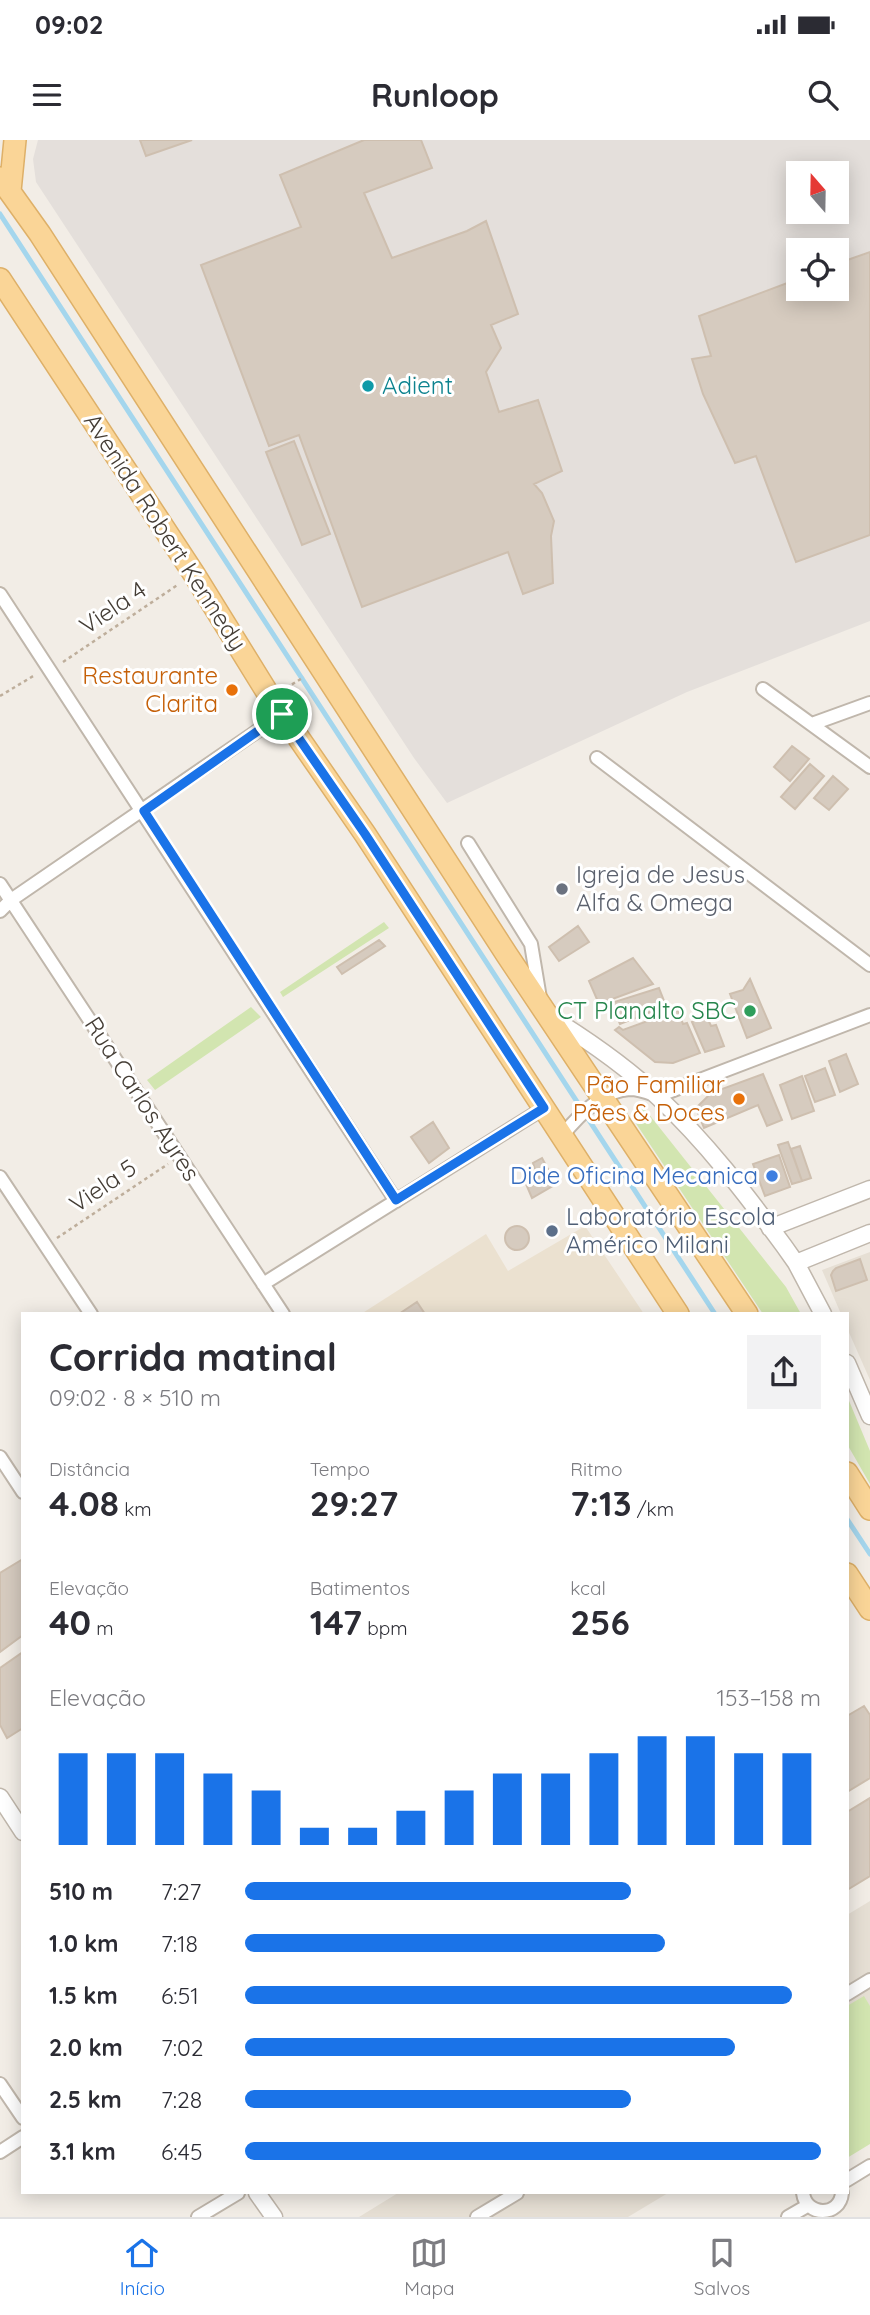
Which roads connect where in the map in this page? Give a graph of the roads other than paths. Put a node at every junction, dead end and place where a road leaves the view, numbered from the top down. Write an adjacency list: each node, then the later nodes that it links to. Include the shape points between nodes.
1 (15, 140): 2 (main road)
2 (5, 185): 17 (main road)
3 (0, 280): 7 (main road, Avenida Robert Kennedy)
4 (0, 594): 11 (street)
5 (763, 689): 8 (street)
6 (870, 703): 8 (street)
7 (282, 714): 11 (street); 21 (main road, Avenida Robert Kennedy)
8 (812, 724): 10 (street)
9 (597, 758): 16 (street)
10 (870, 766)
11 (144, 811): 14 (street); 25 (street)
12 (468, 843): 17 (street, via 531,944)
13 (0, 884): 14 (street, Rua Carlos Ayres)
14 (11, 900): 15 (street); 29 (street, Rua Carlos Ayres)
15 (0, 911)
16 (870, 965)
17 (545, 1009): 19 (street); 20 (main road)
18 (870, 1015): 19 (street)
19 (658, 1096): 20 (street, via 627,1089); 26 (street)
20 (599, 1101): 22 (street); 33 (main road)
21 (544, 1108): 22 (main road, Avenida Robert Kennedy); 25 (street)
22 (565, 1132): 32 (main road, Avenida Robert Kennedy)
23 (0, 1177): 30 (street)
24 (870, 1189): 26 (street)
25 (396, 1200): 29 (street)
26 (770, 1228): 28 (street)
27 (870, 1233): 28 (street)
28 (796, 1263): 34 (street)
29 (263, 1284): 31 (street, Rua Carlos Ayres)
30 (90, 1312)
31 (282, 1312)
32 (677, 1312)
33 (746, 1312)
34 (822, 1312)
35 (849, 1366): 36 (street)
36 (866, 1391): 37 (street)
37 (870, 1416)
38 (0, 1457): 40 (street)
39 (849, 1476): 41 (main road)
40 (21, 1489)
41 (870, 1509)
42 (849, 1577): 43 (main road)
43 (870, 1609)
44 (0, 1797): 45 (street)
45 (21, 1829)
46 (870, 1980): 47 (street)
47 (849, 1993)
48 (0, 2084): 49 (street)
49 (21, 2115)
50 (21, 2138): 51 (street)
51 (0, 2152)
52 (870, 2166): 53 (street)
53 (849, 2179)
54 (236, 2194): 60 (street)
55 (258, 2194): 61 (street)
56 (515, 2194): 62 (street)
57 (842, 2194): 59 (street, via 838,2207)
58 (805, 2199): 59 (street, via 816,2213); 63 (street)
59 (829, 2215)
60 (198, 2217)
61 (274, 2217)
62 (477, 2217)
63 (788, 2217)

